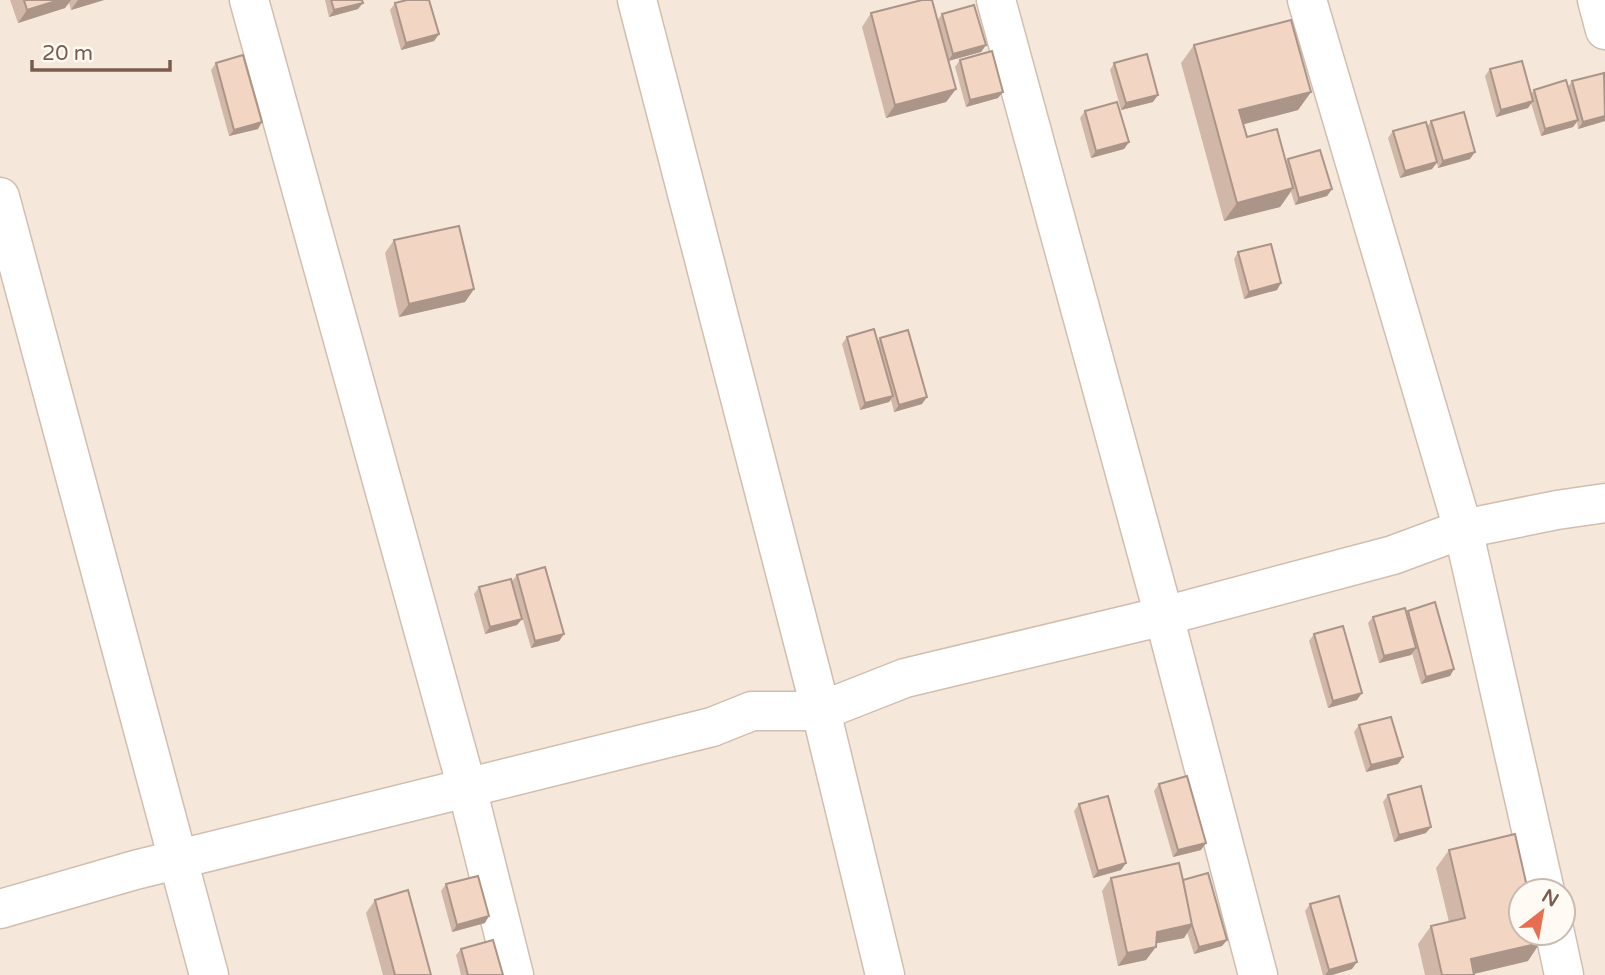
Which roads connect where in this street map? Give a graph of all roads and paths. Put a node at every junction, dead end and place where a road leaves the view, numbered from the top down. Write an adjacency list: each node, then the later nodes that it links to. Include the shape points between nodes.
1 (249, 0): 12 (street)
2 (637, 0): 11 (street)
3 (996, 0): 10 (street)
4 (1307, 0): 9 (street)
5 (1597, 0): 6 (street)
6 (1605, 30)
7 (0, 197): 13 (street)
8 (1605, 503): 9 (street)
9 (1462, 529): 10 (street, via 1393,555); 14 (street)
10 (1164, 616): 11 (street, via 905,678); 20 (street)
11 (821, 711): 12 (street, via 752,711 712,727); 19 (street)
12 (467, 788): 13 (street); 18 (street)
13 (178, 860): 15 (street); 17 (street)
14 (1542, 877)
15 (0, 909)
16 (1558, 947): 21 (street)
17 (209, 975)
18 (514, 975)
19 (885, 975)
20 (1258, 975)
21 (1564, 975)

